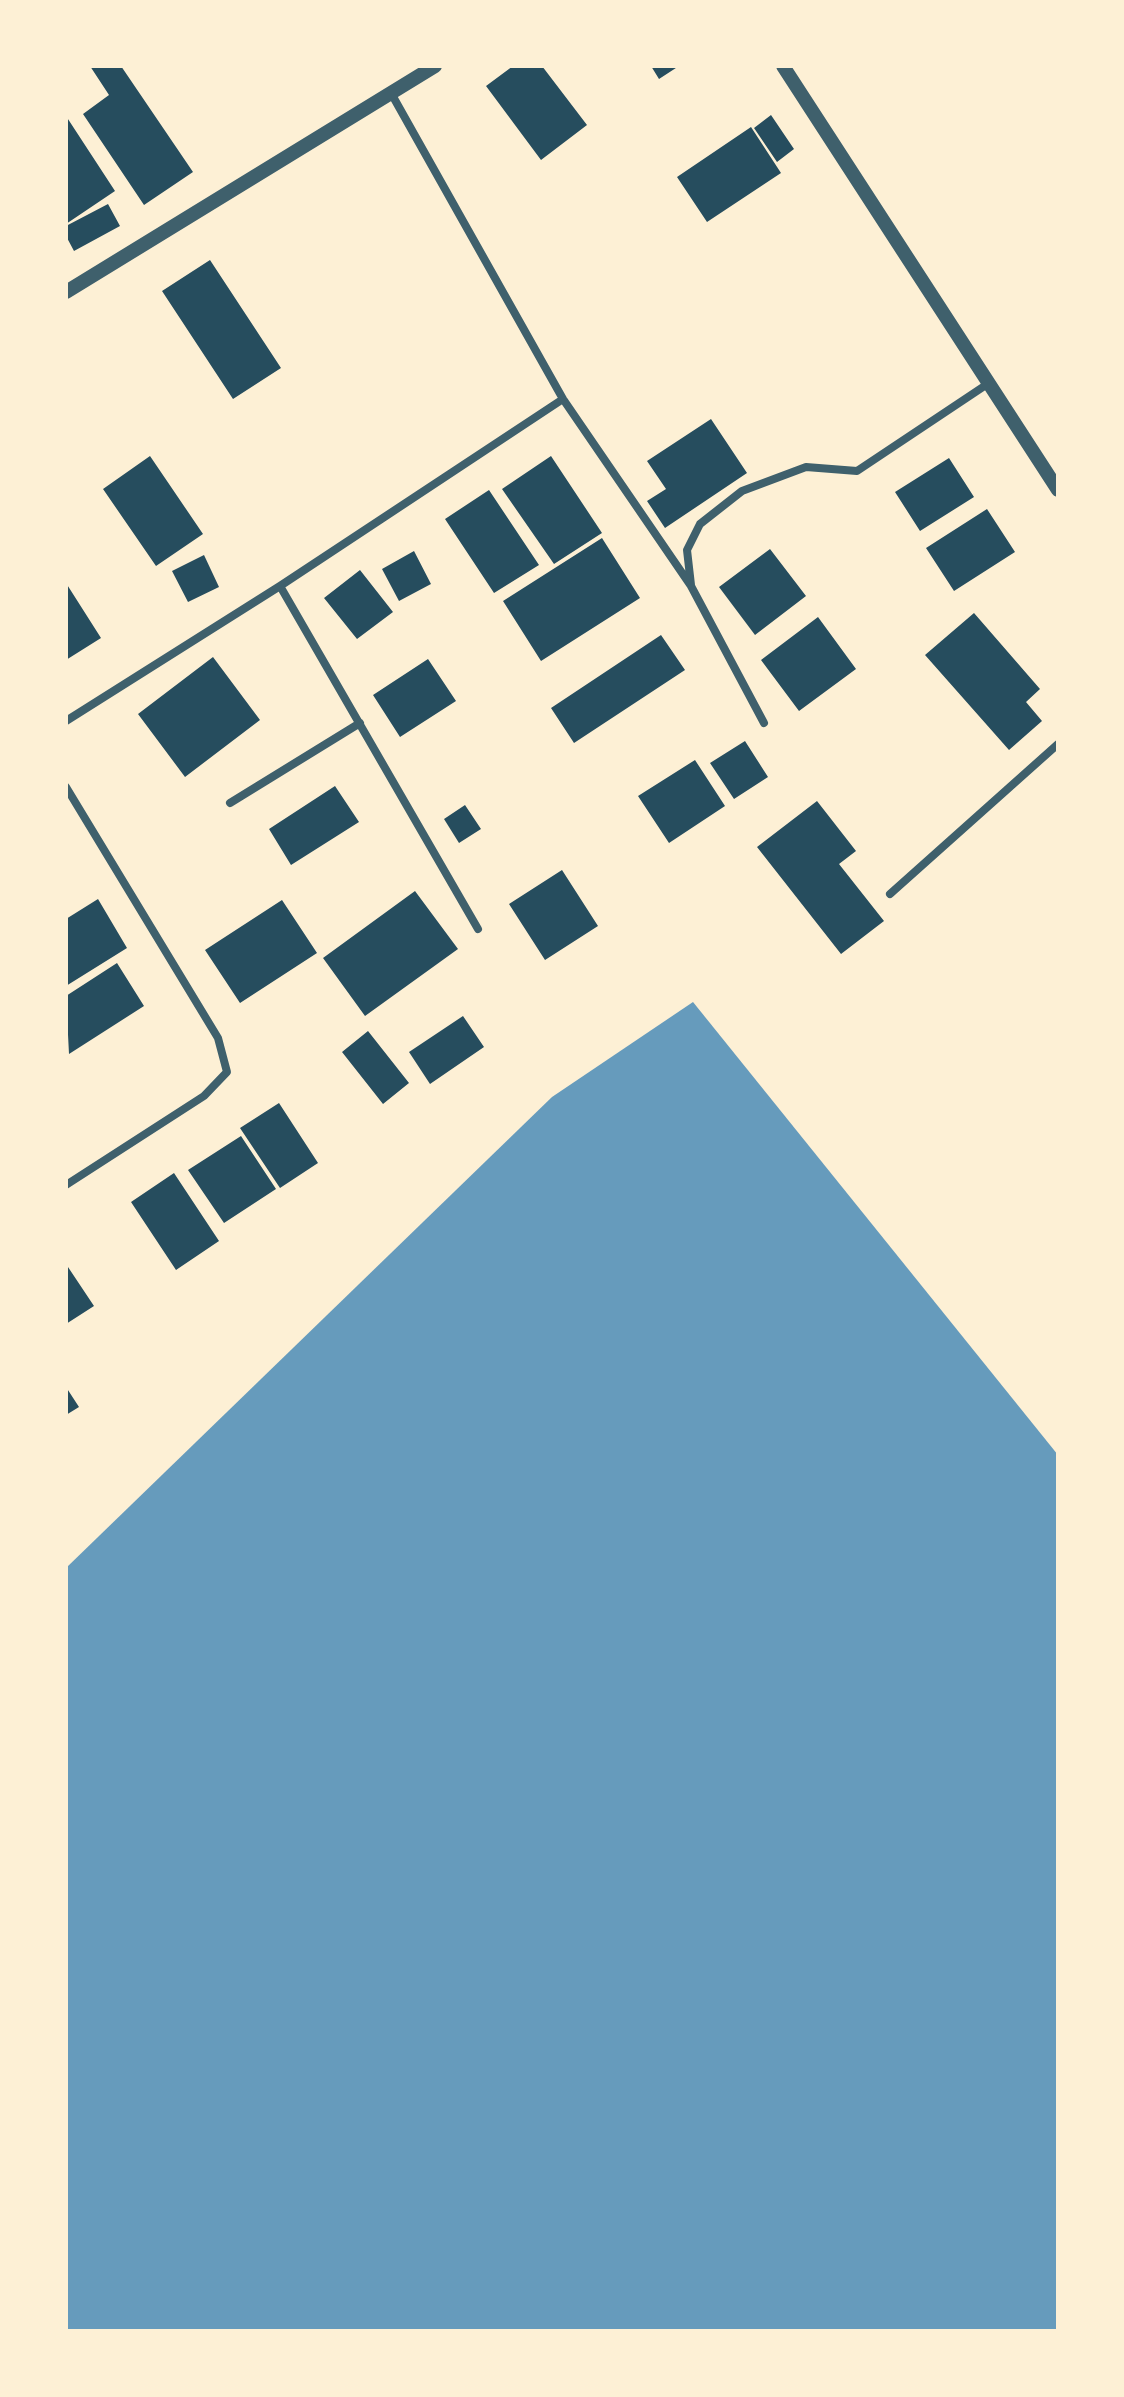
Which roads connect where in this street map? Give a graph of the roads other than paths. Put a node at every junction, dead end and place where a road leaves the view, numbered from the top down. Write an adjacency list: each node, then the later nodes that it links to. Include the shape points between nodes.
1 (435, 66): 3 (street)
2 (783, 66): 5 (street)
3 (391, 93): 4 (street); 6 (street)
4 (66, 292)
5 (989, 383): 7 (street); 9 (street, via 857,471 806,467 742,491 700,524 687,550)
6 (563, 399): 8 (street); 9 (street)
7 (1058, 490)
8 (280, 586): 10 (street); 11 (street)
9 (691, 586): 12 (street)
10 (66, 721)
11 (360, 723): 15 (street); 17 (street)
12 (764, 723)
13 (1058, 744): 16 (street)
14 (66, 787): 18 (street, via 218,1038 227,1072 204,1096)
15 (230, 803)
16 (890, 894)
17 (478, 929)
18 (66, 1185)

